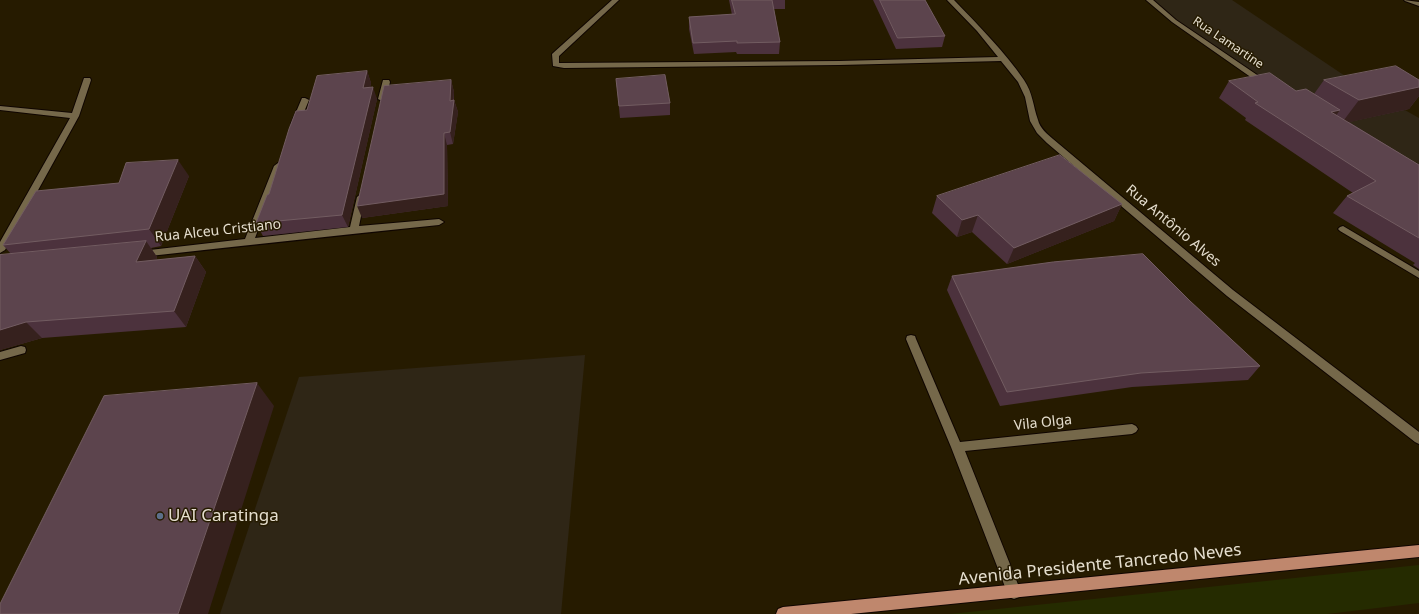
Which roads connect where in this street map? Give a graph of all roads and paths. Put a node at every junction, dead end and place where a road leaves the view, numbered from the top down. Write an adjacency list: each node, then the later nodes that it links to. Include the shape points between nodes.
1 (616, 0): 6 (street, via 555,56 556,64 564,66 839,63)
2 (950, 0): 6 (street, Rua Antônio Alves)
3 (1149, 0): 9 (street, Rua Lamartine, via 1174,21)
4 (1407, 0): 5 (street)
5 (1419, 4)
6 (1004, 59): 28 (street, Rua Antônio Alves, via 1030,97 1034,121 1050,141 1230,293)
7 (87, 80): 13 (street)
8 (386, 82): 11 (street)
9 (1274, 89)
10 (305, 100): 14 (street)
11 (381, 106)
12 (0, 108): 13 (street)
13 (75, 116): 21 (street)
14 (291, 136)
15 (282, 157): 20 (street)
16 (362, 191): 19 (street)
17 (439, 222): 19 (street, Rua Alceu Cristiano)
18 (1342, 229): 23 (street)
19 (354, 230): 20 (street, Rua Alceu Cristiano)
20 (248, 243): 22 (street, Rua Alceu Cristiano)
21 (0, 250)
22 (132, 255)
23 (1419, 275)
24 (911, 340): 29 (street)
25 (21, 350): 26 (street)
26 (0, 356)
27 (1132, 429): 29 (street, Vila Olga)
28 (1419, 439)
29 (957, 447): 31 (street)
30 (1419, 551): 31 (main road, Avenida Presidente Tancredo Neves)
31 (1014, 592): 32 (main road, Avenida Presidente Tancredo Neves)
32 (784, 614)

